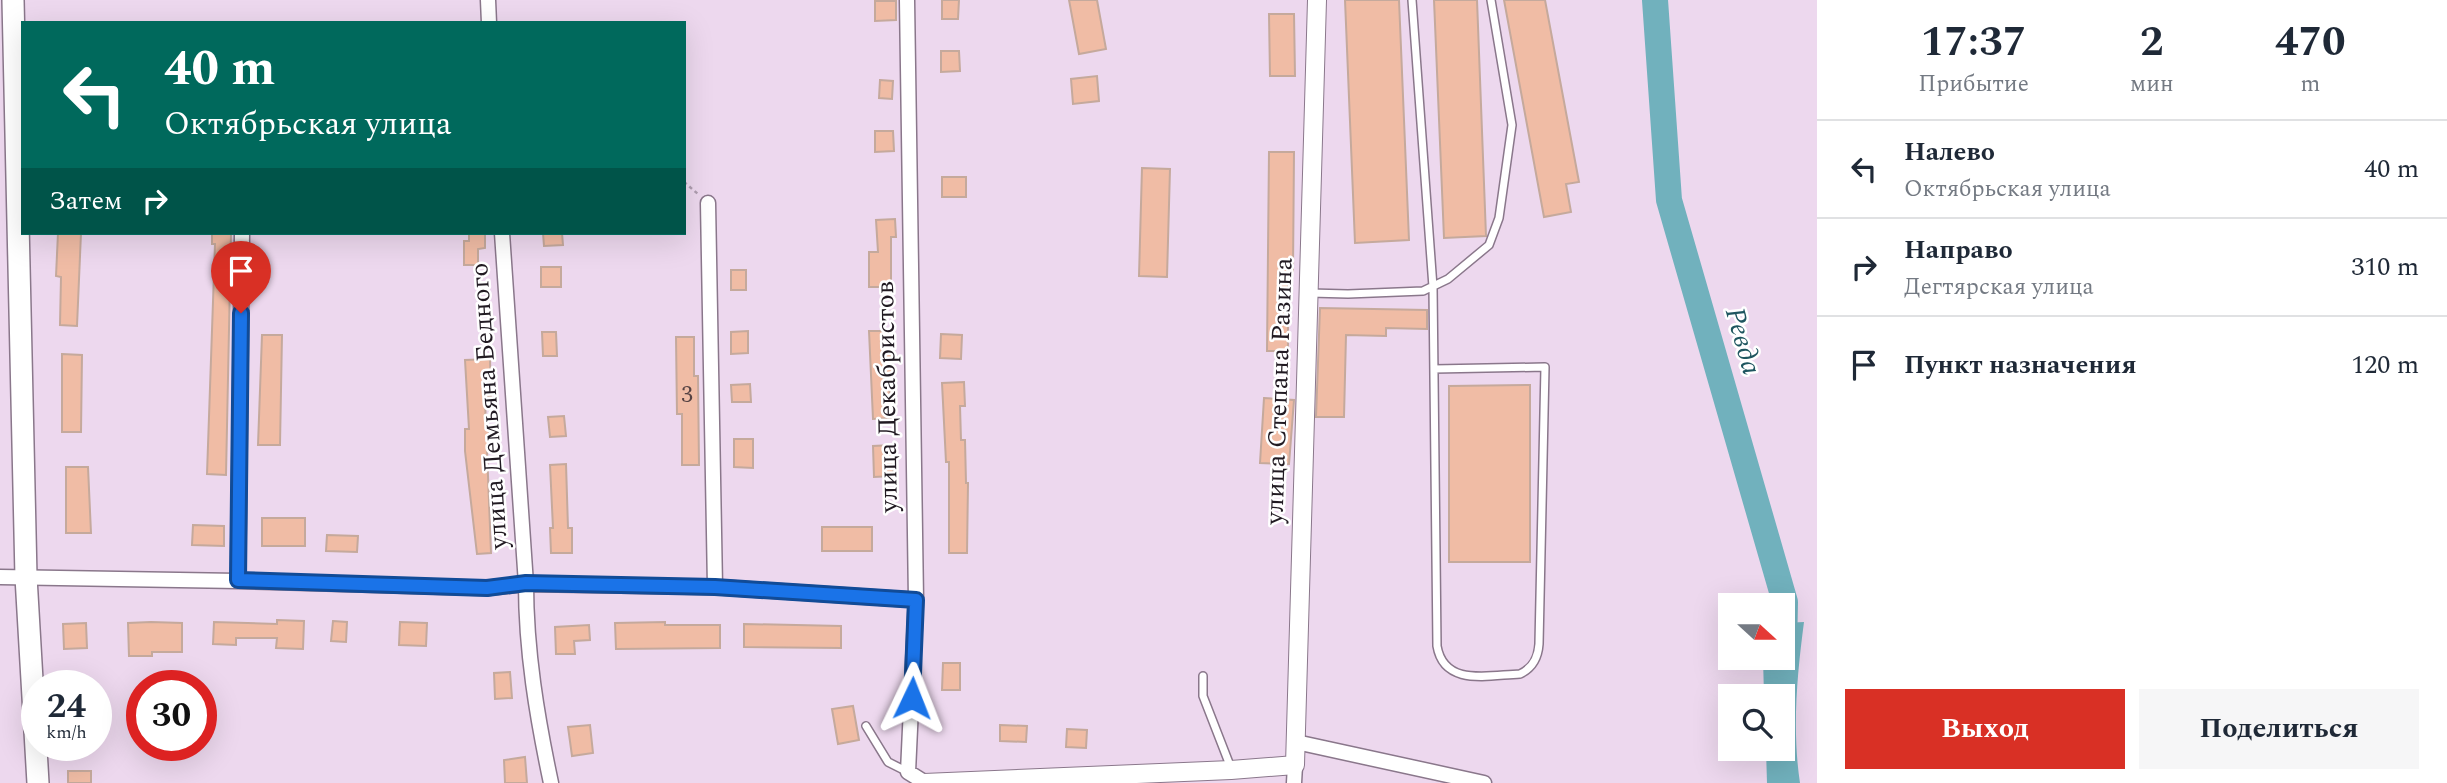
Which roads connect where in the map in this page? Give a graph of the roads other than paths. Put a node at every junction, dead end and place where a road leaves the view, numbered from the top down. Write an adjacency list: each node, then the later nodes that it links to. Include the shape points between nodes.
1 (13, 0): 8 (main road)
2 (488, 0): 7 (street)
3 (907, 0): 22 (street, улица Декабристов)
4 (1317, 0): 15 (street, улица Степана Разина)
5 (1412, 0): 14 (lane)
6 (1491, 0): 14 (lane, via 1511,125 1499,218 1489,245)
7 (489, 21)
8 (19, 52): 9 (main road)
9 (21, 202)
10 (708, 203): 21 (street)
11 (21, 235): 18 (main road)
12 (242, 235): 19 (street)
13 (502, 235): 20 (street, улица Демьяна Бедного)
14 (1433, 287): 15 (lane, via 1348,295); 16 (lane)
15 (1308, 293): 25 (street, улица Степана Разина)
16 (1434, 369): 16 (lane, via 1439,658 1464,676 1520,674 1538,654 1545,367)
17 (0, 577): 18 (street)
18 (26, 577): 19 (street); 30 (main road)
19 (238, 580): 20 (street, via 487,588)
20 (526, 583): 21 (street); 31 (street, улица Демьяна Бедного, via 526,625)
21 (715, 587): 22 (street)
22 (916, 600): 28 (street, улица Декабристов)
23 (1203, 676): 27 (lane, via 1203,695)
24 (866, 726): 28 (lane, via 888,762)
25 (1296, 743): 26 (street, улица Степана Разина); 33 (street)
26 (1295, 765): 27 (street); 32 (street, улица Степана Разина)
27 (1231, 770): 29 (street)
28 (908, 772): 29 (street)
29 (924, 782)
30 (38, 783)
31 (551, 783)
32 (1294, 783)
33 (1484, 783)

